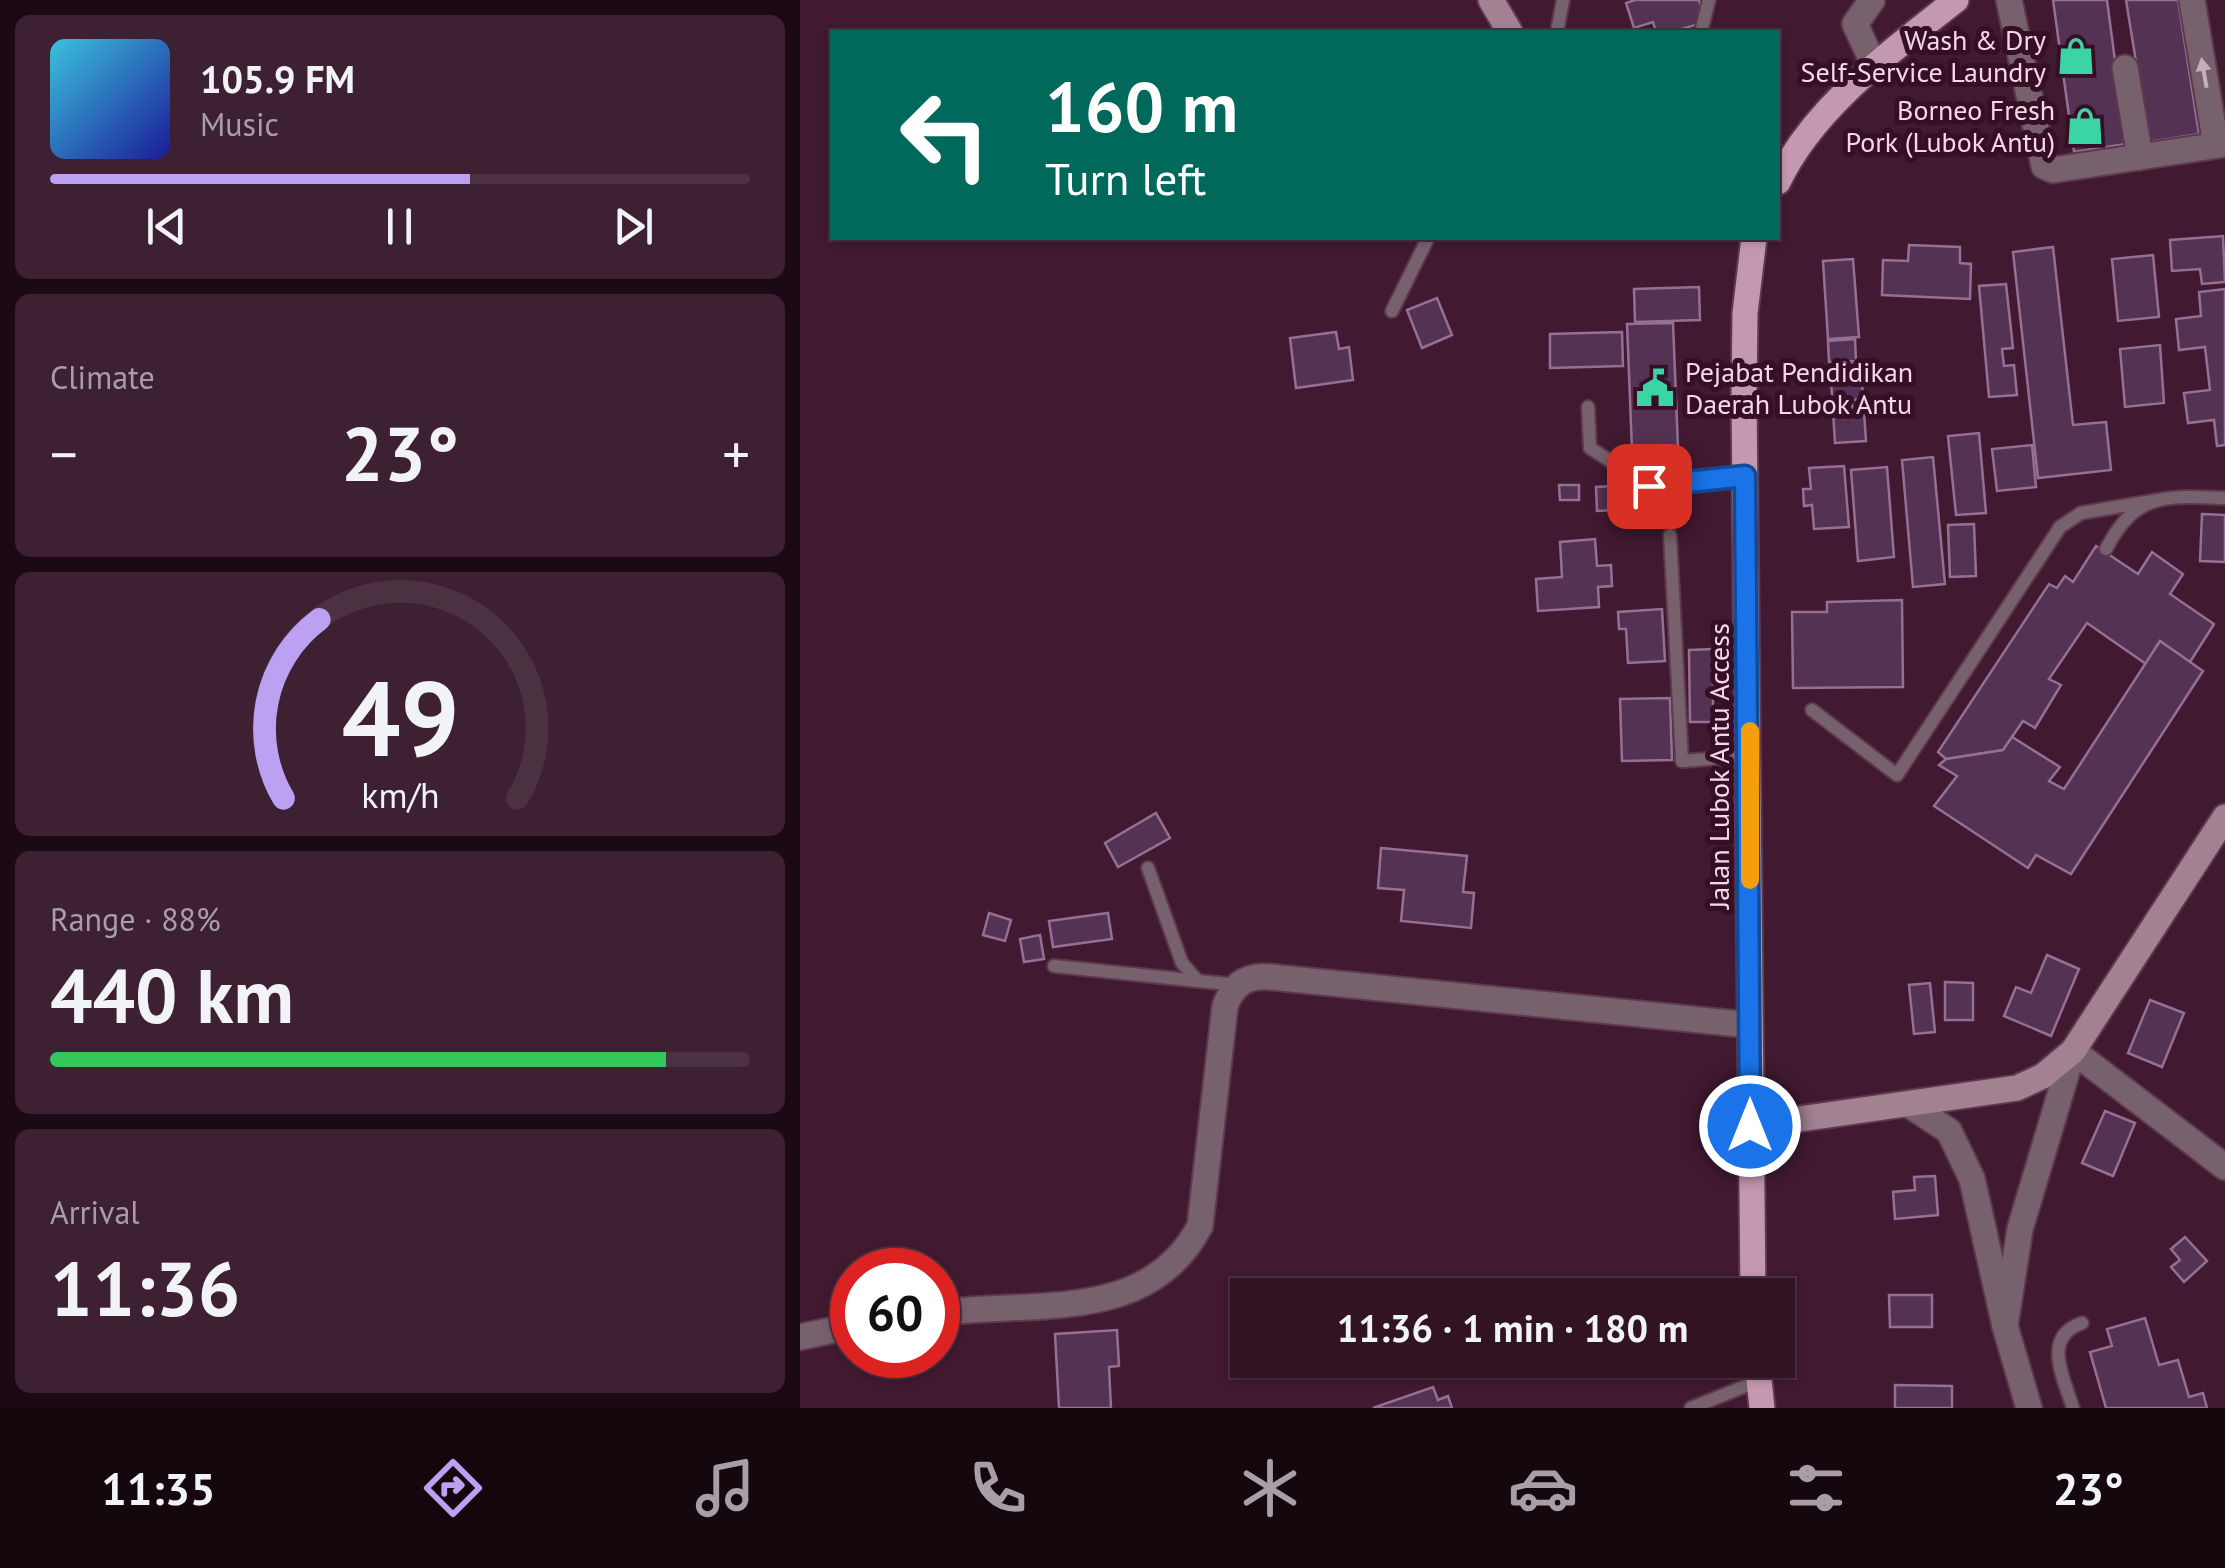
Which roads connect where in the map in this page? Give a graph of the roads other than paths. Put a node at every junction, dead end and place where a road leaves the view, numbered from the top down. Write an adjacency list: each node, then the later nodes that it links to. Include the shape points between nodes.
1 (1490, 0): 8 (street)
2 (1563, 0): 9 (lane)
3 (1709, 0): 10 (lane)
4 (1872, 0): 11 (street, via 1855,24)
5 (1956, 0): 11 (main road)
6 (2009, 0): 14 (street, via 2044,166)
7 (2192, 0): 13 (street, one-way to 7)
8 (1509, 30)
9 (1557, 30)
10 (1702, 30)
11 (1874, 66): 15 (main road, via 1791,153)
12 (2124, 68): 14 (street)
13 (2220, 144): 14 (street)
14 (2140, 157)
15 (1780, 178)
16 (1427, 240): 18 (lane)
17 (1754, 240): 20 (main road, Jalan Lubok Antu Access, via 1746,313)
18 (1392, 311)
19 (1588, 407): 20 (lane, via 1590,448 1649,486)
20 (1745, 476): 26 (main road, Jalan Lubok Antu Access)
21 (2225, 498): 22 (lane)
22 (2158, 500): 24 (lane, via 2130,511); 25 (lane, via 2082,513 2060,527 1897,775)
23 (1670, 534): 26 (lane, via 1682,761)
24 (2106, 549)
25 (1812, 710)
26 (1750, 756): 32 (main road, Jalan Lubok Antu Access)
27 (2225, 817): 33 (street)
28 (1148, 868): 30 (lane, via 1182,964)
29 (1054, 966): 30 (lane)
30 (1198, 981): 31 (lane)
31 (1236, 985): 32 (street, via 1270,976); 38 (street, via 1225,1006 1200,1226 1187,1251 1144,1287 1091,1302)
32 (1750, 1025): 35 (main road, Jalan Lubok Antu Access)
33 (2073, 1051): 34 (street, via 2018,1088); 36 (street); 40 (street, via 2020,1229)
34 (1911, 1106): 35 (street); 40 (street, via 1949,1131 1960,1150 1982,1212)
35 (1750, 1126): 37 (main road, Jalan Lubok Antu Access)
36 (2225, 1167)
37 (1753, 1278)
38 (960, 1311)
39 (2082, 1323): 48 (lane, via 2065,1332 2057,1350)
40 (2005, 1326): 47 (street)
41 (830, 1331): 42 (street)
42 (800, 1337)
43 (1745, 1378): 45 (lane)
44 (1758, 1378): 46 (main road)
45 (1692, 1408)
46 (1762, 1408)
47 (2029, 1408)
48 (2073, 1408)

